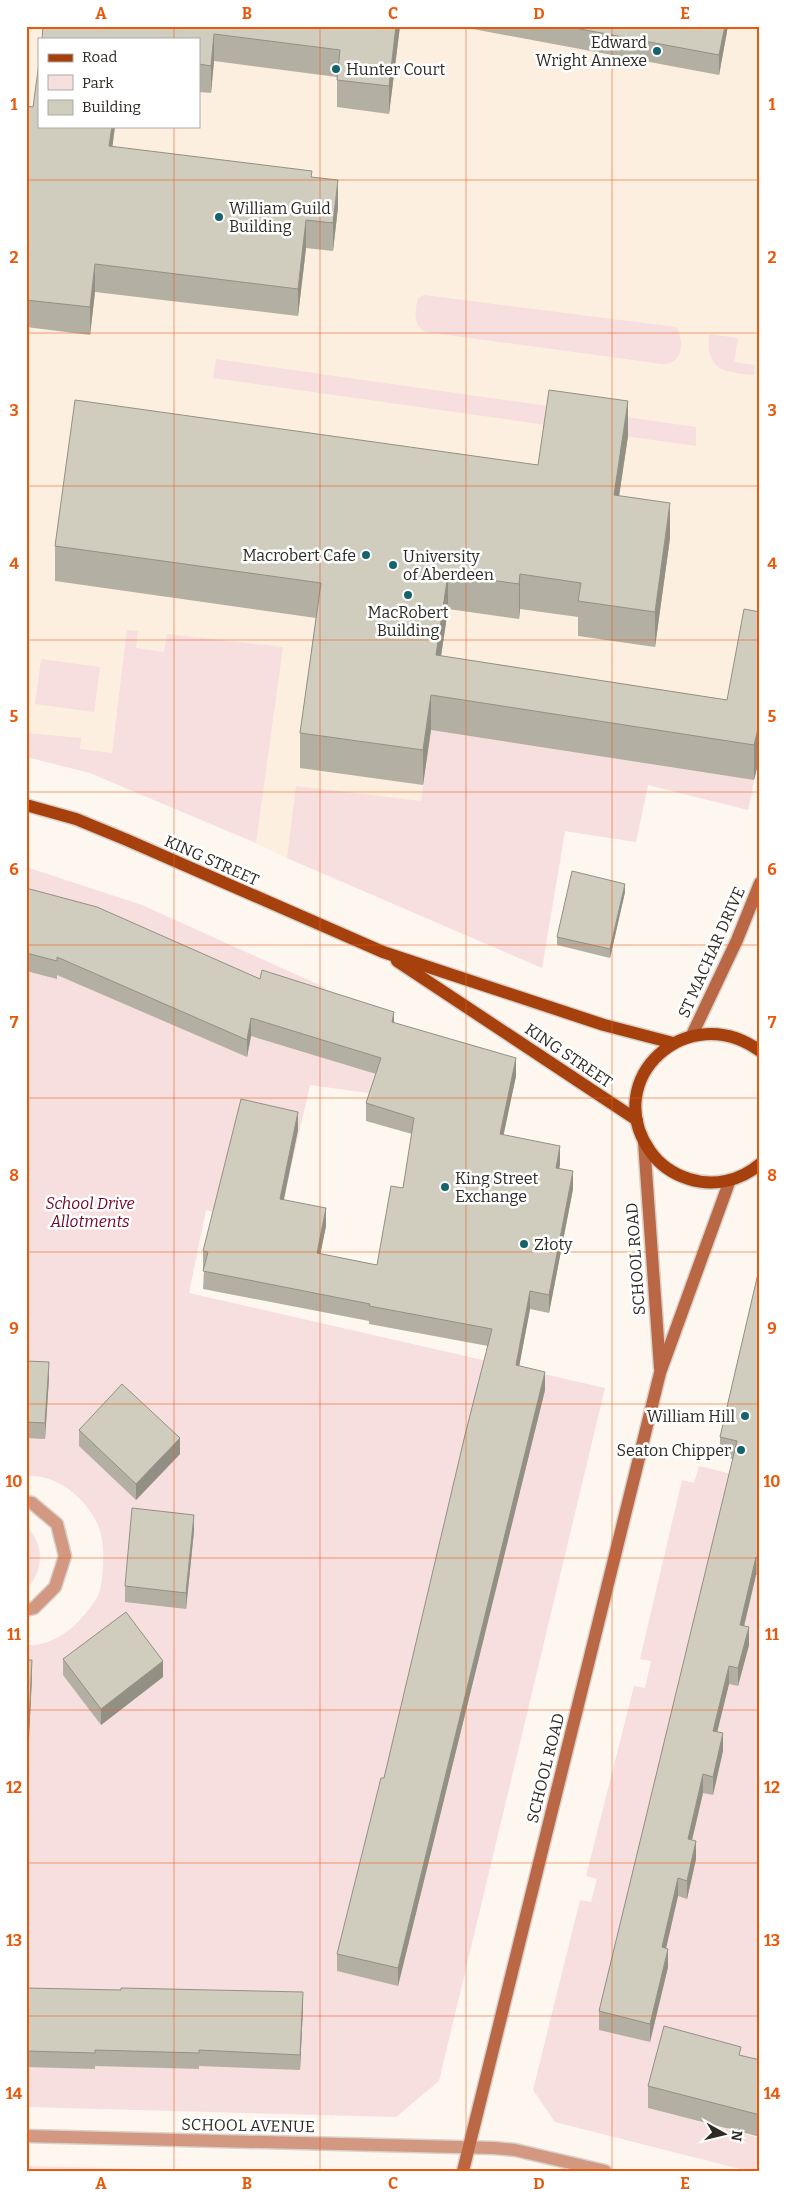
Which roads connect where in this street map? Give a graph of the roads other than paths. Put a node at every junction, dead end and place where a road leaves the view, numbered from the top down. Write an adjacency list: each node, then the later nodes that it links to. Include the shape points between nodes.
1 (26, 805): 3 (main road, KING STREET, via 76,819)
2 (760, 883): 4 (street, ST MACHAR DRIVE)
3 (383, 952): 5 (main road, KING STREET, via 604,1025); 7 (main road, KING STREET)
4 (692, 1035): 5 (main road); 6 (main road, via 728,1035)
5 (673, 1043): 7 (main road, via 655,1058 643,1076 637,1098)
6 (760, 1051)
7 (637, 1120): 8 (main road)
8 (644, 1142): 11 (main road, via 666,1168 680,1177 697,1182); 12 (street, SCHOOL ROAD)
9 (760, 1164): 10 (main road)
10 (754, 1174): 11 (main road)
11 (730, 1180): 12 (street, SCHOOL ROAD)
12 (660, 1373): 16 (street, SCHOOL ROAD)
13 (26, 1502): 14 (street, via 32,1503 57,1524 65,1556 55,1587 34,1608)
14 (26, 1610)
15 (26, 2136): 16 (street, SCHOOL AVENUE)
16 (468, 2147): 17 (street, SCHOOL ROAD); 18 (street, SCHOOL AVENUE, via 515,2150)
17 (462, 2171)
18 (605, 2171)

